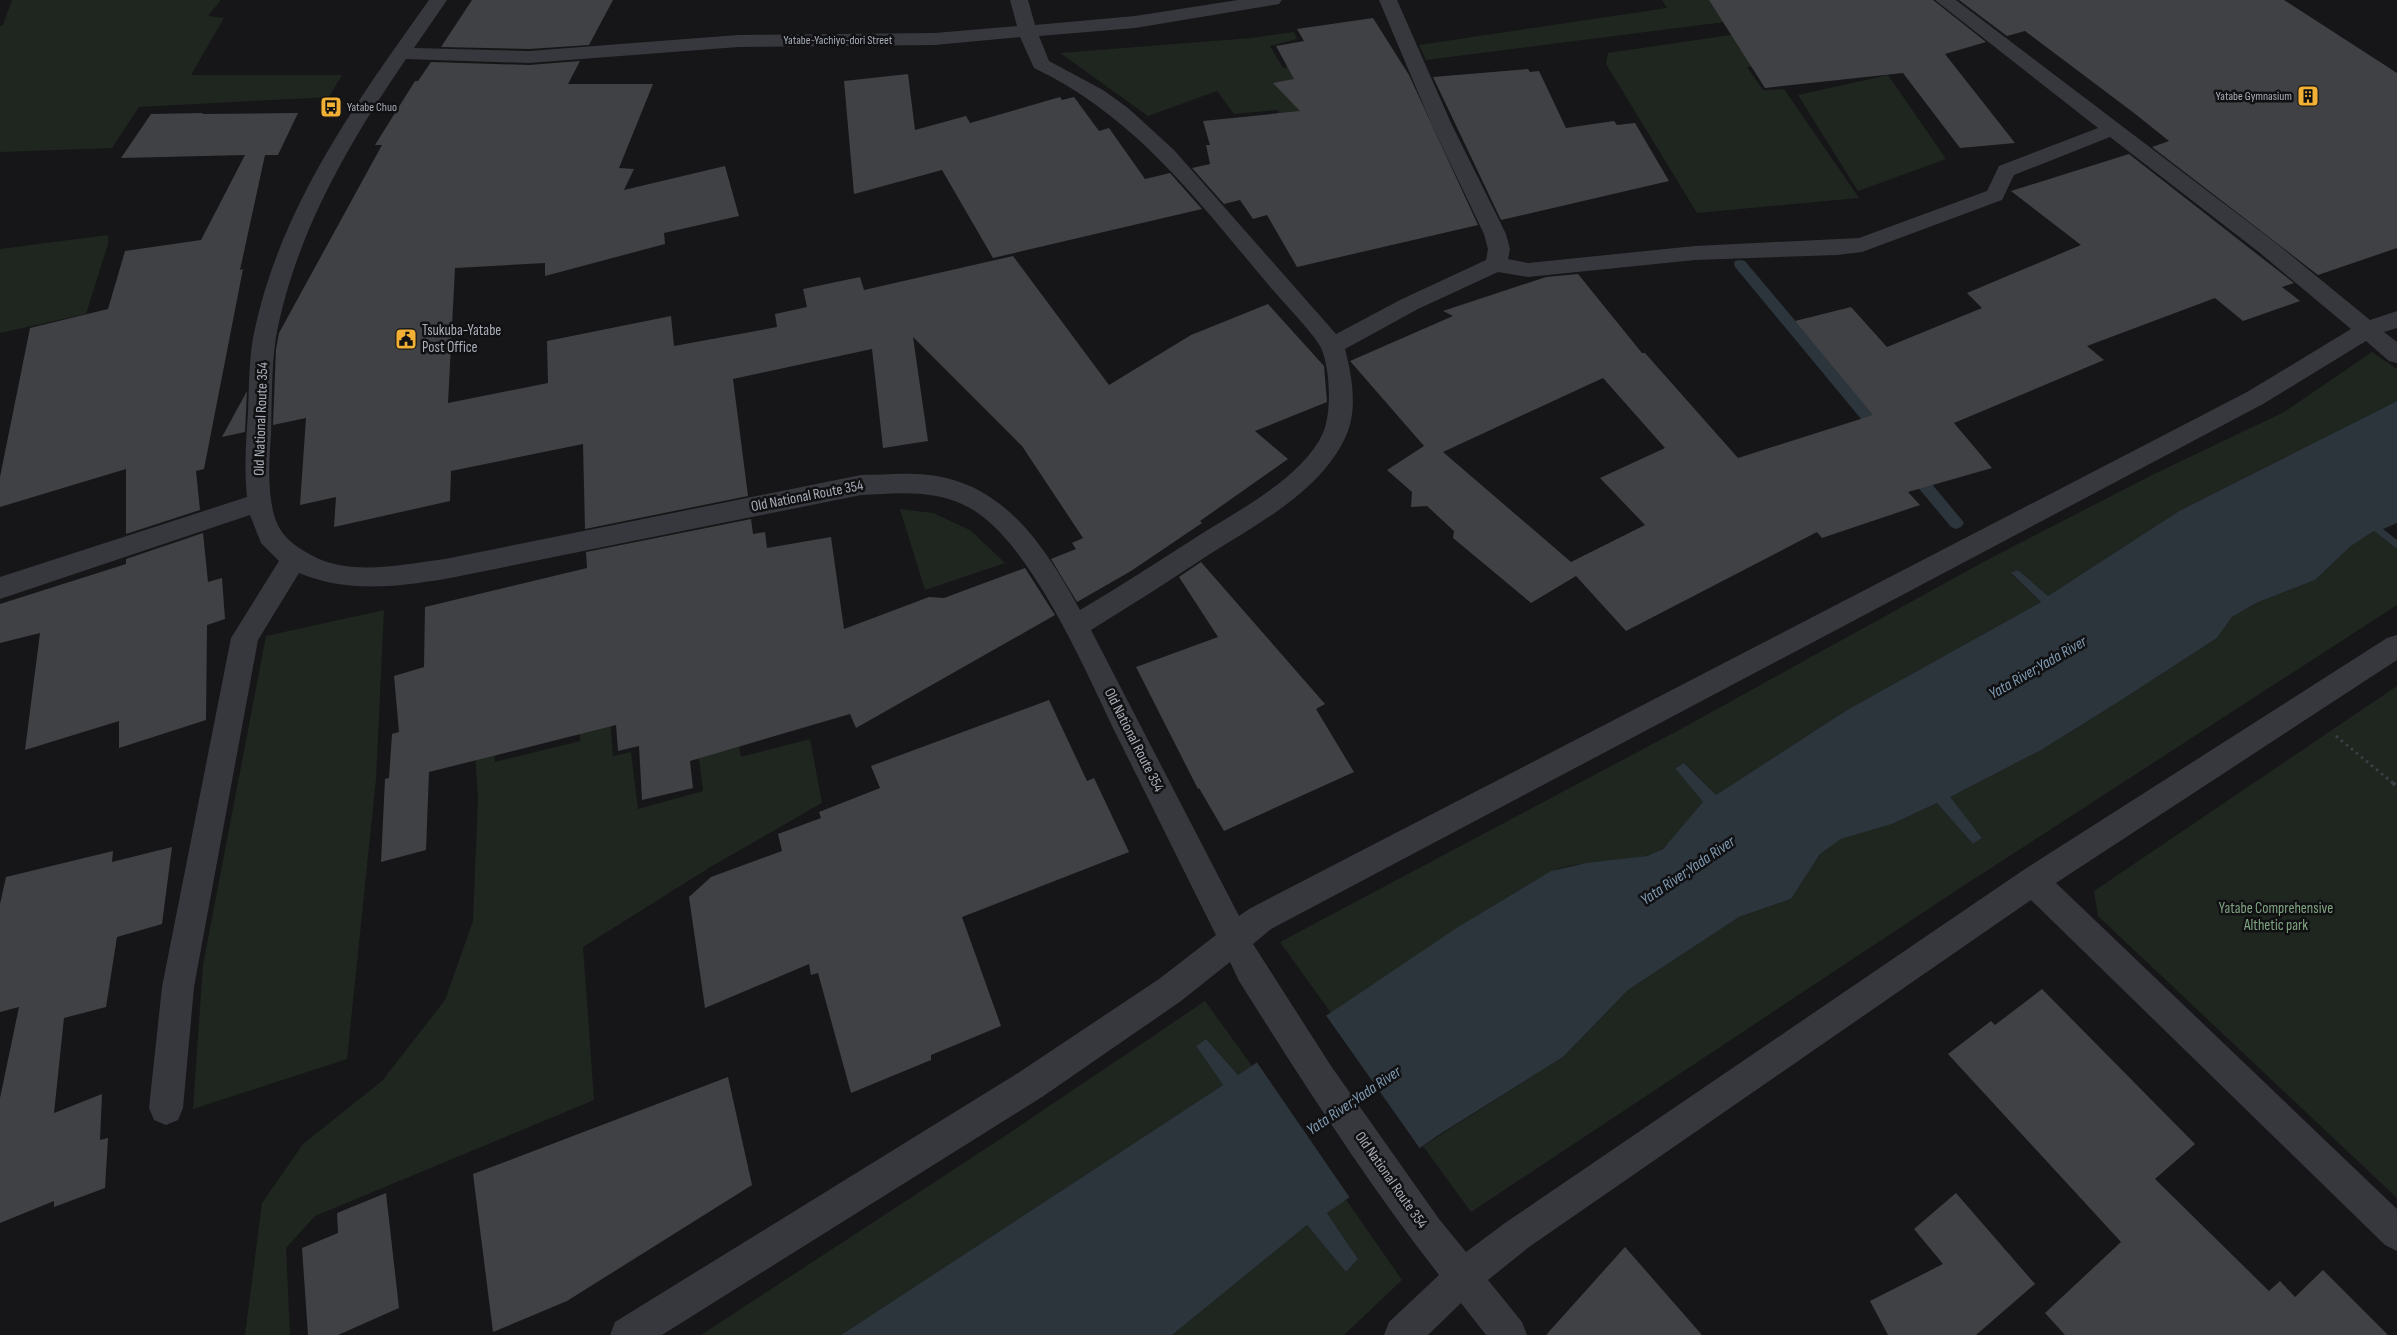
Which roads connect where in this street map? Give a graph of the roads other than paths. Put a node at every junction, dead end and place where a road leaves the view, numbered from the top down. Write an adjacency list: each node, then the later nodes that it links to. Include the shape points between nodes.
1 (438, 0): 7 (street, Old National Route 354)
2 (1019, 0): 6 (street)
3 (1273, 0): 6 (street, Yatabe-Yachiyo-dori Street, via 1135,22)
4 (1388, 0): 9 (street, via 1495,234 1499,249)
5 (1944, 0): 8 (street)
6 (1028, 32): 7 (street, Yatabe-Yachiyo-dori Street, via 935,39 738,41 529,57); 12 (street, via 1041,64 1065,74 1132,120 1172,159)
7 (401, 53): 13 (street, Old National Route 354, via 343,140 312,195 283,266 264,342 256,466)
8 (2112, 129): 9 (street, via 2006,171 1995,195 1862,245 1695,253 1528,270); 11 (street, via 2268,248)
9 (1496, 264): 12 (street, via 1410,304)
10 (2397, 319): 11 (street)
11 (2383, 344): 19 (street, via 2255,398 1260,919)
12 (1333, 346): 16 (street, via 1340,376 1341,400 1335,434 1316,464 1274,499)
13 (260, 502): 14 (street, Old National Route 354, via 265,525 275,542); 15 (street)
14 (294, 559): 16 (street, Old National Route 354, via 338,575 402,575 446,569 860,485 916,483 947,488 978,500 1004,521 1028,546); 20 (street, via 244,638 178,987)
15 (0, 588)
16 (1075, 626): 19 (street, Old National Route 354)
17 (2397, 646): 18 (street)
18 (2033, 881): 21 (street); 22 (street, via 1517,1235)
19 (1234, 938): 22 (street, Old National Route 354, via 1250,970 1319,1078); 23 (street, via 1170,990 1030,1086)
20 (166, 1108)
21 (2397, 1233)
22 (1462, 1278): 24 (street); 25 (street, Old National Route 354)
23 (628, 1335)
24 (1402, 1335)
25 (1509, 1335)

